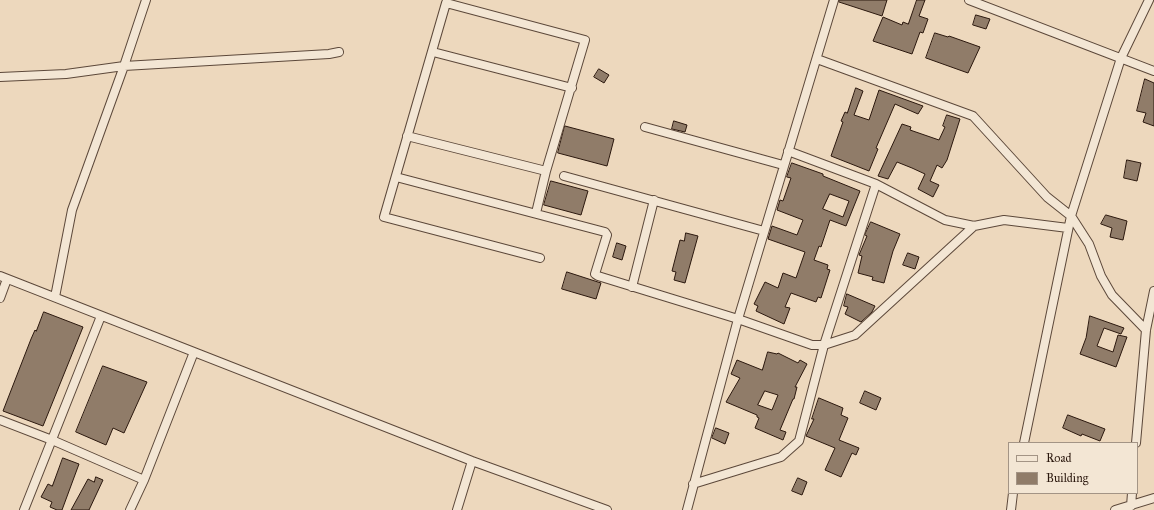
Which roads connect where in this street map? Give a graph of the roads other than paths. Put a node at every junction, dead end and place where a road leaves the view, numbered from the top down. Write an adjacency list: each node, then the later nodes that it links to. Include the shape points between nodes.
1 (146, 0): 9 (street)
2 (834, 0): 8 (street)
3 (969, 0): 7 (street)
4 (1149, 0): 7 (street)
5 (339, 52): 9 (street)
6 (433, 52): 12 (street); 12 (street, via 446,3 585,40); 14 (street)
7 (1121, 58): 10 (street); 23 (street)
8 (817, 59): 15 (street); 23 (street, via 973,116 1047,197)
9 (124, 66): 11 (street, via 66,74); 31 (street, via 72,210)
10 (1154, 71)
11 (0, 77)
12 (572, 88): 17 (street)
13 (645, 127): 16 (street)
14 (407, 136): 17 (street); 19 (street)
15 (788, 151): 16 (street); 20 (street)
16 (784, 165): 26 (street)
17 (546, 171): 22 (street)
18 (564, 176): 21 (street)
19 (396, 177): 22 (street); 27 (street, via 384,217)
20 (876, 184): 24 (street, via 945,220); 36 (street)
21 (654, 200): 26 (street); 29 (street)
22 (536, 213): 29 (street, via 605,232 607,235 595,274)
23 (1071, 216): 25 (street); 35 (street, via 1089,244 1101,276 1112,295)
24 (974, 226): 25 (street, via 1004,220); 36 (street, via 855,335)
25 (1068, 228): 40 (street)
26 (764, 231): 34 (street)
27 (540, 258)
28 (4, 278): 31 (street); 32 (street)
29 (632, 287): 34 (street)
30 (1154, 291): 35 (street)
31 (55, 297): 33 (street)
32 (0, 298)
33 (101, 316): 37 (street); 39 (street)
34 (738, 319): 36 (street, via 812,345); 44 (street)
35 (1146, 330): 41 (street)
36 (824, 344): 44 (street, via 799,441 781,457)
37 (194, 352): 42 (street); 43 (street)
38 (0, 420): 39 (street)
39 (52, 440): 43 (street); 49 (street)
40 (1024, 442)
41 (1136, 442)
42 (472, 461): 51 (street); 52 (street)
43 (144, 480): 50 (street)
44 (693, 484): 53 (street)
45 (1013, 494): 54 (street)
46 (1132, 494): 48 (street)
47 (1154, 498): 48 (street)
48 (1130, 506): 55 (street)
49 (24, 510)
50 (130, 510)
51 (457, 510)
52 (607, 510)
53 (687, 510)
54 (1011, 510)
55 (1115, 510)

